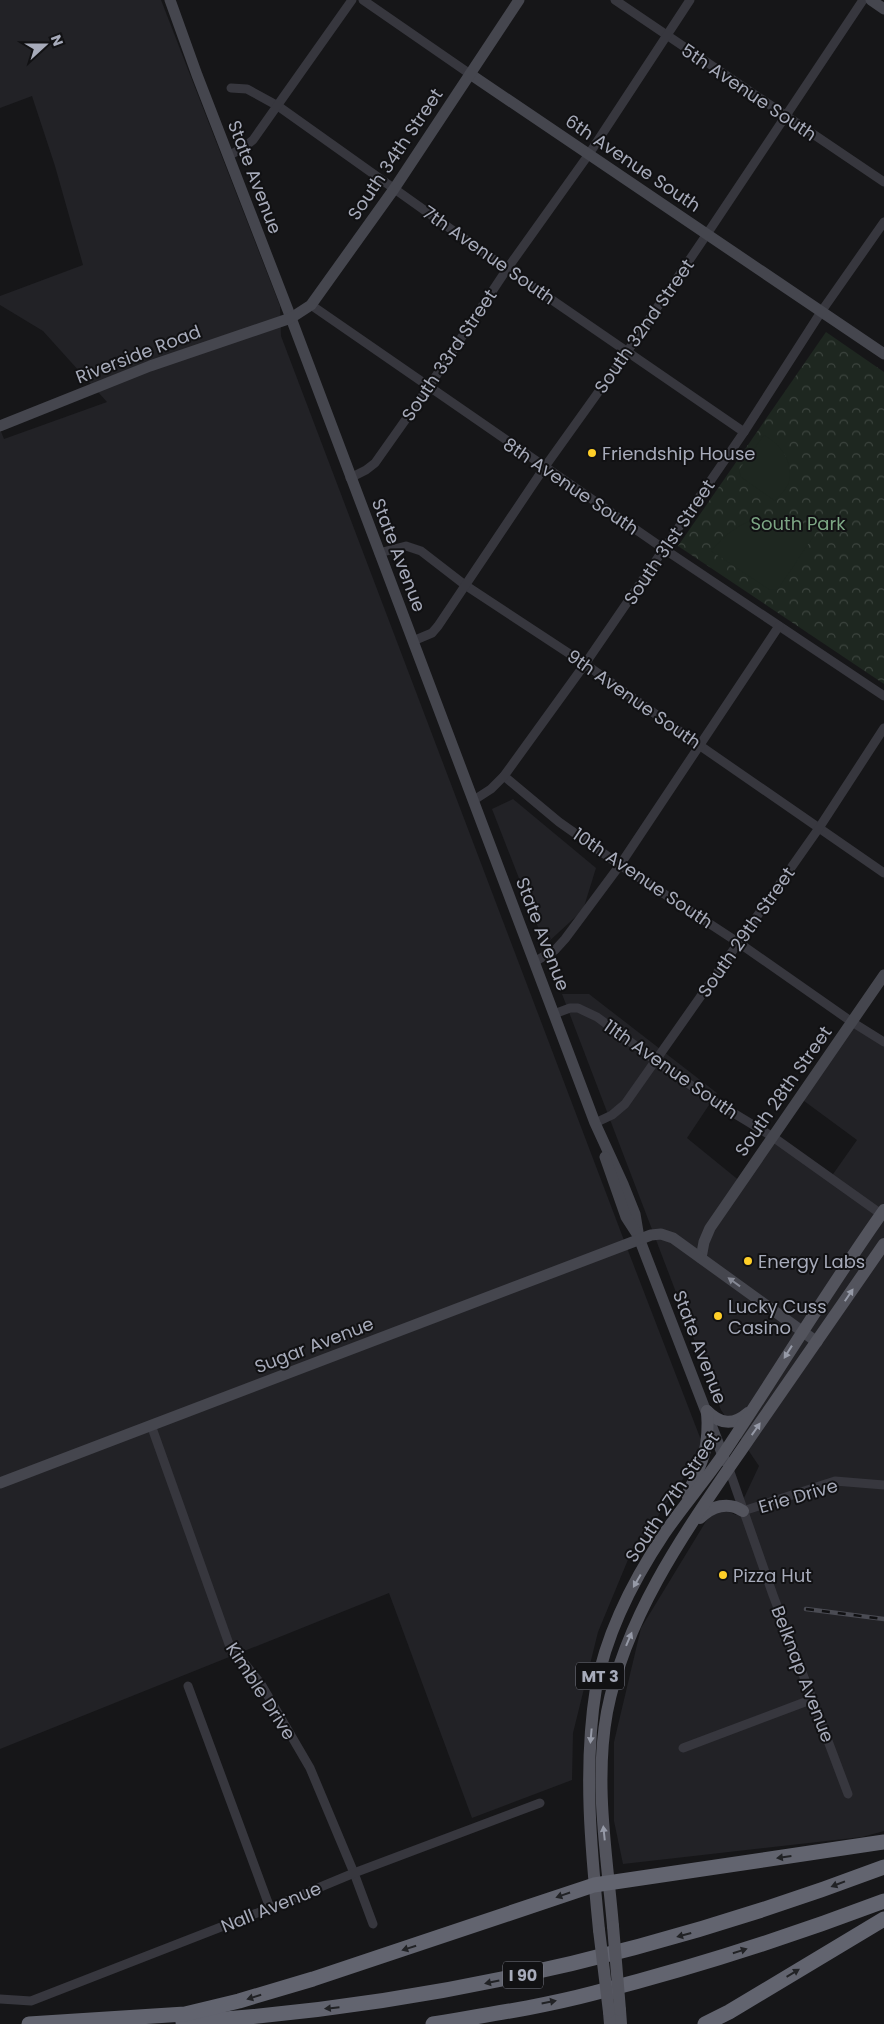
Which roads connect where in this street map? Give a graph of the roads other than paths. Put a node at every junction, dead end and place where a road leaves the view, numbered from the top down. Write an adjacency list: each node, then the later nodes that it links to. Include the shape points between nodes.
1 (170, 0): 16 (main road, State Avenue)
2 (352, 0): 13 (street)
3 (363, 0): 11 (street, 6th Avenue South)
4 (519, 0): 11 (main road, South 34th Street)
5 (615, 0): 10 (street, 5th Avenue South)
6 (690, 0): 10 (street, South 33rd Street)
7 (863, 0): 14 (street, South 32nd Street)
8 (871, 0): 9 (main road)
9 (884, 9)
10 (666, 36): 14 (street, 5th Avenue South); 15 (street, South 33rd Street)
11 (470, 74): 15 (main road, 6th Avenue South); 18 (main road, South 34th Street)
12 (231, 88): 13 (street, 7th Avenue South, via 247,89)
13 (278, 106): 16 (street, via 253,140); 18 (street, 7th Avenue South)
14 (786, 116): 17 (street, 5th Avenue South); 20 (street, South 32nd Street)
15 (589, 154): 20 (main road, 6th Avenue South); 21 (street, South 33rd Street)
16 (228, 156): 24 (main road, State Avenue)
17 (884, 182)
18 (394, 189): 21 (street, 7th Avenue South); 22 (main road, South 34th Street)
19 (884, 222): 23 (street, South 31st Street)
20 (707, 234): 23 (main road, 6th Avenue South); 25 (street, South 32nd Street)
21 (507, 269): 25 (street, 7th Avenue South); 27 (street, South 33rd Street)
22 (311, 306): 24 (main road, South 34th Street); 27 (street, 8th Avenue South)
23 (821, 312): 26 (main road, 6th Avenue South); 29 (street, South 31st Street)
24 (291, 318): 28 (main road, Riverside Road, via 156,364); 31 (main road, State Avenue)
25 (627, 352): 29 (street, 7th Avenue South); 30 (street, South 32nd Street)
26 (884, 354)
27 (428, 388): 30 (street, 8th Avenue South); 31 (street, South 33rd Street, via 375,463)
28 (0, 426)
29 (744, 432): 32 (street, South 31st Street)
30 (544, 468): 32 (street, 8th Avenue South); 34 (street, South 32nd Street)
31 (350, 478): 33 (main road, State Avenue)
32 (664, 549): 35 (street, 8th Avenue South); 37 (street, South 31st Street)
33 (379, 553): 34 (street, 9th Avenue South, via 397,547 411,547); 36 (main road, State Avenue)
34 (465, 585): 36 (street, South 32nd Street, via 432,633); 37 (street, 9th Avenue South)
35 (779, 626): 38 (street, 8th Avenue South); 40 (street)
36 (413, 641): 42 (main road, State Avenue)
37 (585, 664): 40 (street, 9th Avenue South); 41 (street, South 31st Street)
38 (884, 696)
39 (884, 728): 43 (street, South 29th Street)
40 (699, 745): 43 (street, 9th Avenue South); 44 (street)
41 (504, 776): 42 (street, South 31st Street); 44 (street, 10th Avenue South, via 559,822)
42 (474, 800): 47 (main road, State Avenue)
43 (819, 828): 45 (street, 9th Avenue South); 46 (street, South 29th Street)
44 (620, 865): 46 (street, 10th Avenue South); 47 (street, via 565,939 555,950)
45 (884, 873)
46 (739, 942): 50 (street, 10th Avenue South); 52 (street, South 29th Street)
47 (534, 962): 49 (main road, State Avenue)
48 (884, 975): 50 (main road, South 28th Street)
49 (554, 1014): 52 (street, 11th Avenue South, via 570,1008 586,1011); 53 (main road, State Avenue)
50 (852, 1022): 51 (street, 10th Avenue South); 54 (main road, South 28th Street)
51 (884, 1042)
52 (656, 1061): 53 (street, South 29th Street, via 625,1104 612,1116); 54 (street, 11th Avenue South)
53 (595, 1123): 57 (main road, State Avenue, via 615,1187 630,1224)
54 (773, 1137): 55 (street, 11th Avenue South); 56 (main road, South 28th Street)
55 (883, 1212): 61 (main road, South 27th Street / MT 3)
56 (710, 1228): 58 (main road, South 28th Street, via 697,1239); 60 (main road, South 28th Street)
57 (640, 1238): 58 (main road, Sugar Avenue, via 661,1234); 64 (main road, State Avenue); 65 (main road, Sugar Avenue)
58 (682, 1244): 60 (main road, Sugar Avenue)
59 (884, 1244): 62 (main road, South 27th Street, one-way to 59)
60 (701, 1258): 61 (main road, Sugar Avenue, one-way to 60)
61 (802, 1331): 62 (main road, Sugar Avenue); 63 (main road, South 27th Street / MT 3, one-way to 63)
62 (817, 1342): 67 (main road, South 27th Street, one-way to 62)
63 (752, 1410): 64 (main road, via 730,1423 715,1419); 66 (main road, South 27th Street / MT 3)
64 (707, 1411): 66 (main road, State Avenue); 71 (main road, via 706,1447)
65 (151, 1425): 68 (main road, Sugar Avenue); 80 (street, Kimble Drive, via 229,1644 261,1684 310,1768)
66 (723, 1454): 67 (main road, State Avenue); 71 (main road, South 27th Street / MT 3)
67 (728, 1469): 70 (street, Belknap Avenue); 72 (main road, South 27th Street / MT 3)
68 (0, 1483)
69 (884, 1485): 70 (street, Erie Drive, via 835,1481)
70 (743, 1511): 72 (main road, via 732,1506 719,1506); 74 (street, Belknap Avenue)
71 (675, 1520): 82 (main road, South 27th Street / MT 3, one-way to 82, via 625,1603 597,1687 588,1770)
72 (692, 1525): 81 (main road, South 27th Street / MT 3, one-way to 72, via 602,1783 607,1714 624,1651 640,1613)
73 (188, 1686): 84 (street)
74 (813, 1699): 75 (street); 76 (street, Belknap Avenue)
75 (683, 1748)
76 (848, 1794)
77 (540, 1803): 80 (street, Nall Avenue)
78 (884, 1842): 81 (highway, one-way to 81)
79 (884, 1867): 90 (highway, I 90, one-way to 90, via 808,1896 701,1930 584,1962 483,1984 340,2007)
80 (354, 1873): 84 (street, Nall Avenue); 86 (street, Kimble Drive)
81 (609, 1881): 82 (highway); 88 (main road, MT 3, bridge, via 613,1926)
82 (594, 1885): 88 (main road, South 27th Street / MT 3, bridge); 89 (highway, one-way to 89, via 240,2002 185,2014)
83 (884, 1901): 91 (highway, I 90, one-way to 83, via 592,1994 766,1943)
84 (270, 1908): 87 (street, Nall Avenue, via 31,2001)
85 (884, 1920): 93 (highway, one-way to 85)
86 (373, 1924)
87 (0, 1999)
88 (613, 2015): 92 (main road, MT 3)
89 (28, 2024)
90 (150, 2024)
91 (433, 2024)
92 (621, 2024)
93 (705, 2024)

